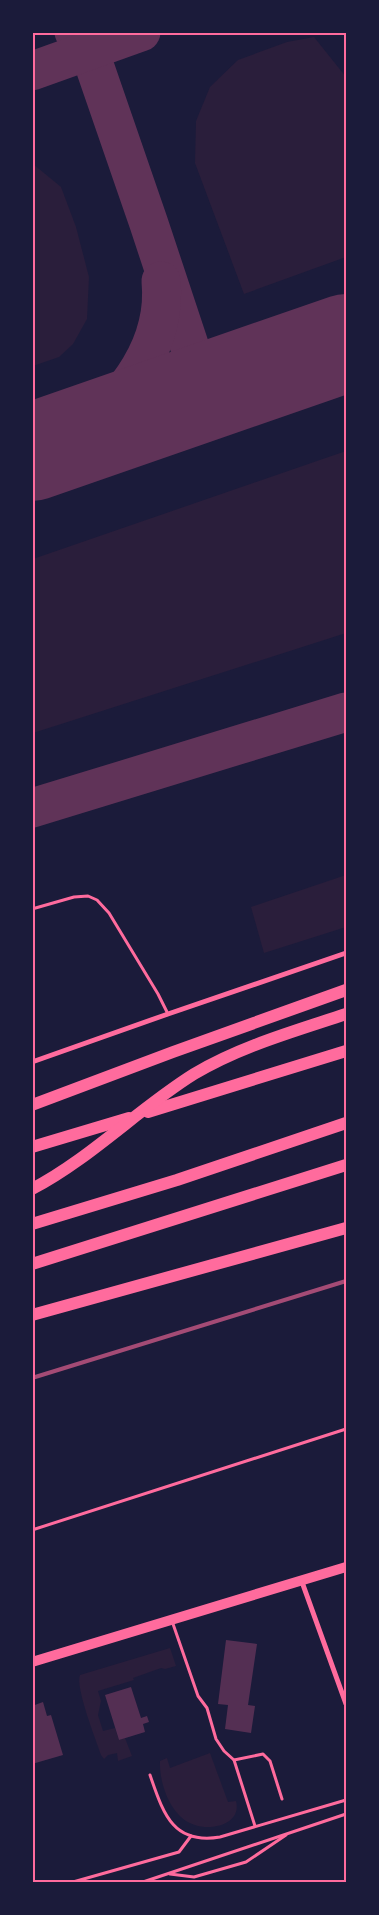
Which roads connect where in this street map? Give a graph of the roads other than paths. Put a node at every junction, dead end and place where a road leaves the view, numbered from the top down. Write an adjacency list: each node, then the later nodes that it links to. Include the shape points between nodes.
1 (32, 910): 4 (lane, via 74,896 98,900 109,913)
2 (346, 953): 4 (street)
3 (346, 990): 8 (highway)
4 (168, 1014): 7 (street)
5 (346, 1014): 12 (highway, via 247,1048 207,1067 61,1172)
6 (346, 1051): 10 (highway)
7 (32, 1062)
8 (32, 1105)
9 (346, 1123): 13 (highway, via 177,1180)
10 (32, 1147)
11 (346, 1165): 15 (highway)
12 (32, 1189)
13 (32, 1224)
14 (346, 1228): 16 (highway)
15 (32, 1264)
16 (32, 1315)
17 (346, 1429): 18 (lane)
18 (32, 1530)
19 (346, 1567): 20 (main road)
20 (302, 1582): 21 (main road); 23 (street)
21 (172, 1621): 22 (main road); 24 (lane, via 216,1739)
22 (32, 1662)
23 (346, 1704)
24 (234, 1760): 26 (lane, via 263,1754 270,1761); 29 (lane)
25 (150, 1775): 31 (lane, via 168,1819 181,1833)
26 (282, 1798)
27 (346, 1800): 29 (lane)
28 (346, 1814): 30 (lane)
29 (255, 1826): 31 (lane, via 206,1840)
30 (289, 1833): 32 (lane); 32 (lane, via 246,1862 194,1877)
31 (191, 1836): 33 (lane, via 179,1852)
32 (167, 1874): 34 (lane)
33 (73, 1882)
34 (143, 1882)

